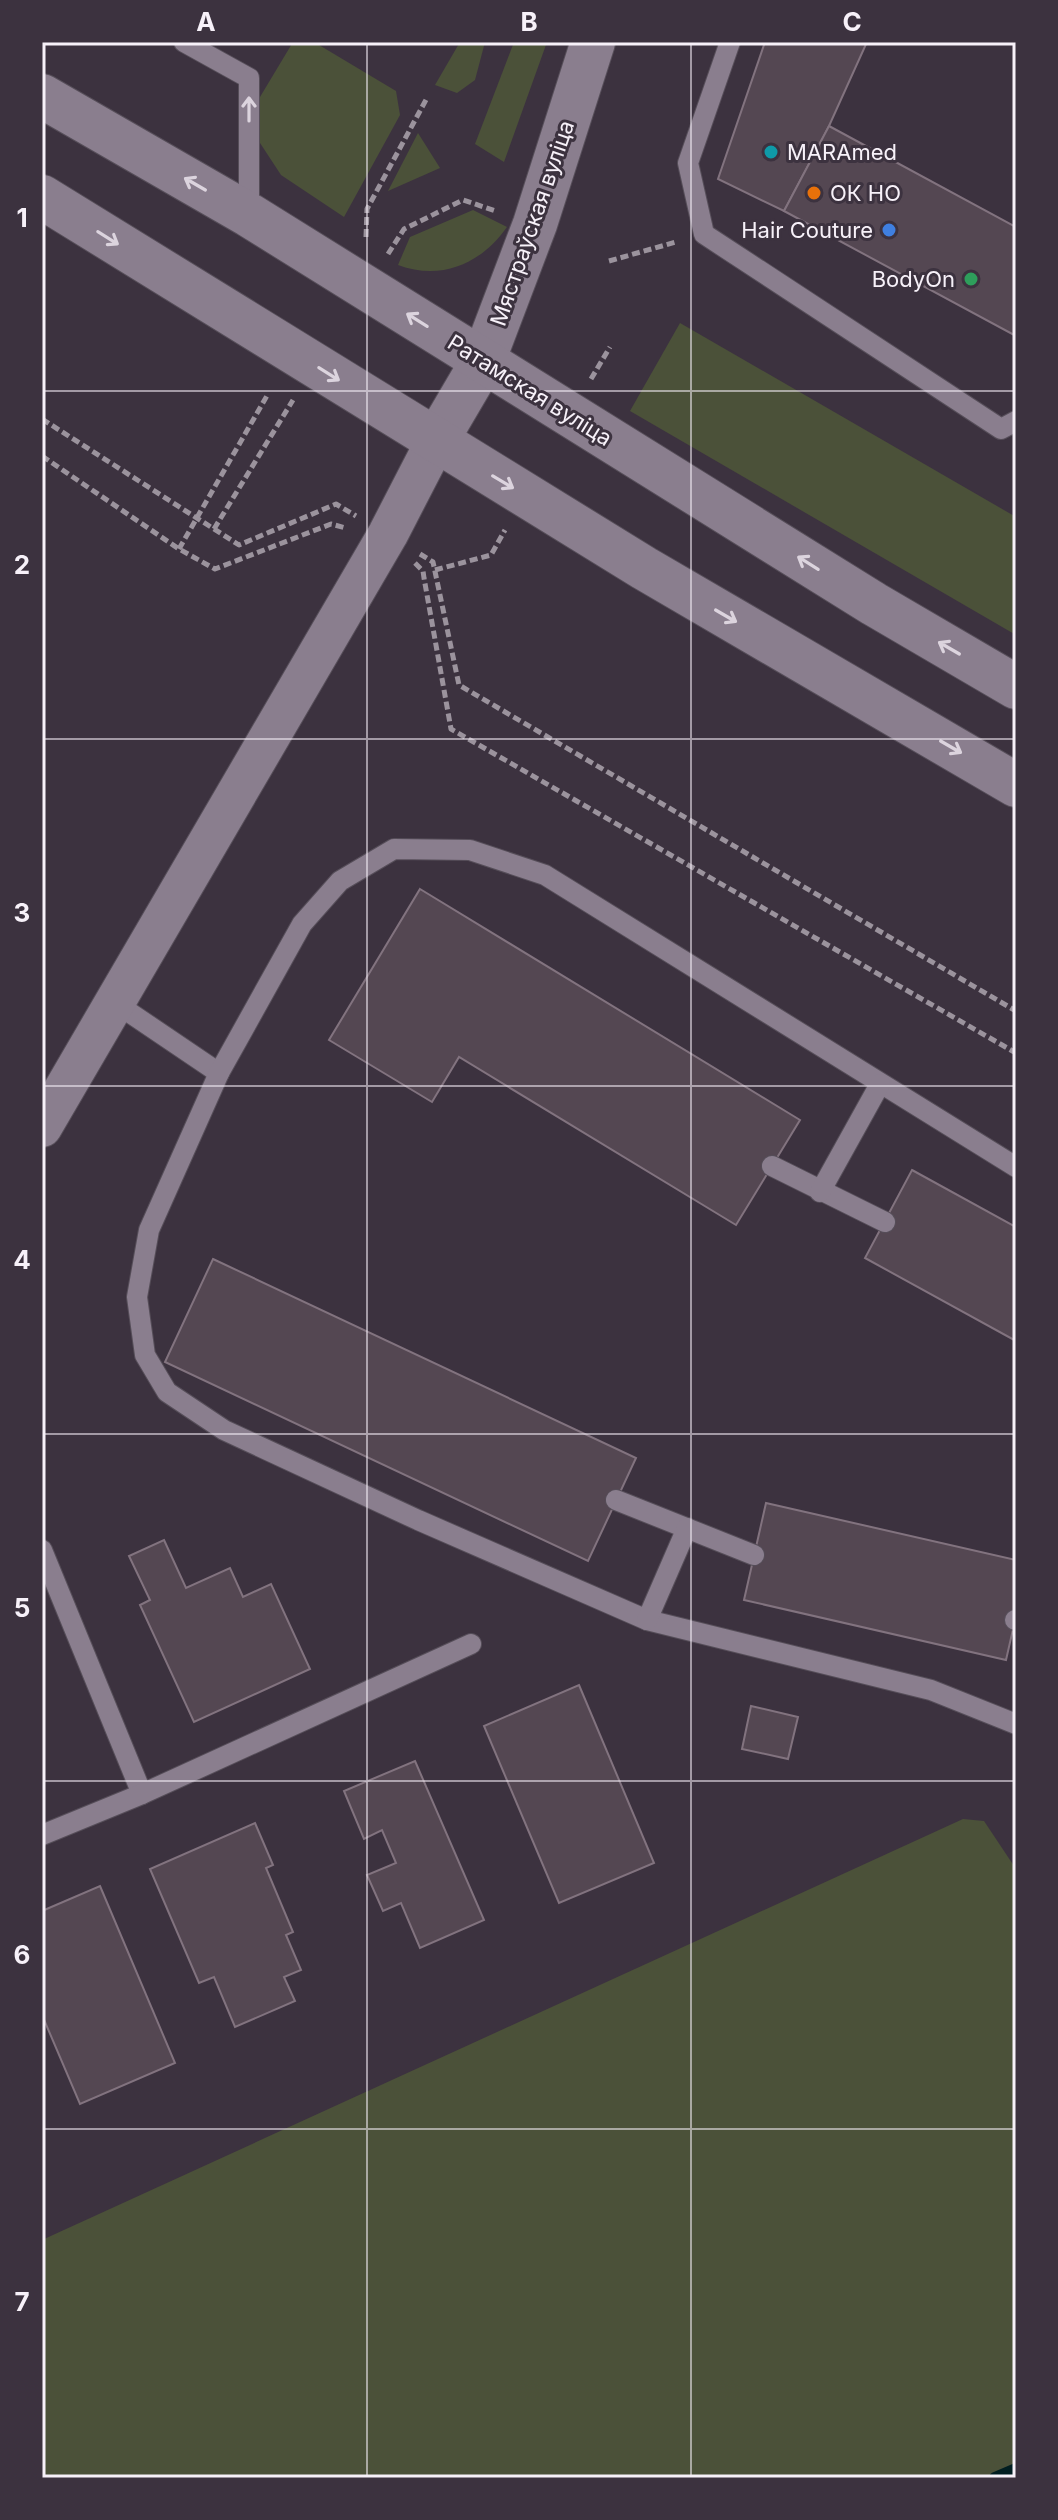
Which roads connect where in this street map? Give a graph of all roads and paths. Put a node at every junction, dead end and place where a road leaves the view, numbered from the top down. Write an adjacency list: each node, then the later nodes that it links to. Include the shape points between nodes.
1 (184, 42): 7 (lane, one-way to 1, via 249,78)
2 (593, 42): 8 (main road, Мястраўская вуліца)
3 (730, 42): 9 (lane, via 688,163)
4 (42, 96): 7 (main road, Ратамская вуліца, one-way to 4)
5 (427, 98): 10 (path, via 367,209)
6 (42, 197): 20 (main road, one-way to 20)
7 (249, 215): 14 (main road, Ратамская вуліца, one-way to 7)
8 (535, 224): 11 (path, via 463,200 404,229); 14 (main road, Мястраўская вуліца)
9 (704, 234): 12 (path); 19 (lane, via 1001,429)
10 (366, 249)
11 (385, 259)
12 (609, 261)
13 (610, 347): 15 (path)
14 (483, 361): 20 (main road, Мястраўская вуліца); 28 (main road, Ратамская вуліца, one-way to 14)
15 (585, 389)
16 (268, 394): 22 (path)
17 (289, 405): 23 (path)
18 (42, 419): 22 (path)
19 (1016, 421)
20 (436, 441): 24 (street); 29 (main road, one-way to 29)
21 (42, 456): 26 (path)
22 (197, 518): 23 (path); 26 (path)
23 (214, 529): 24 (path, via 239,545 336,504)
24 (388, 534): 26 (path, via 331,524 215,569); 27 (path, via 433,562); 30 (street); 32 (path, via 423,571 451,729)
25 (499, 542): 27 (path, via 491,555)
26 (179, 549)
27 (435, 570): 31 (path, via 459,685)
28 (1016, 687)
29 (1016, 785)
30 (114, 1002): 33 (lane); 35 (street)
31 (1016, 1011)
32 (1016, 1053)
33 (219, 1073): 34 (lane, via 302,924 340,881 394,849 470,850 545,875); 44 (lane, via 149,1230 137,1297 145,1355 167,1392 224,1430)
34 (880, 1084): 37 (lane); 38 (lane)
35 (42, 1127)
36 (772, 1166): 38 (lane)
37 (1016, 1167)
38 (820, 1192): 39 (lane)
39 (885, 1222)
40 (616, 1500): 41 (lane)
41 (687, 1528): 43 (lane); 44 (lane)
42 (42, 1550): 47 (lane)
43 (754, 1555)
44 (647, 1620): 46 (lane, via 931,1690)
45 (471, 1644): 47 (lane)
46 (1016, 1724)
47 (142, 1794): 48 (lane)
48 (42, 1835)

